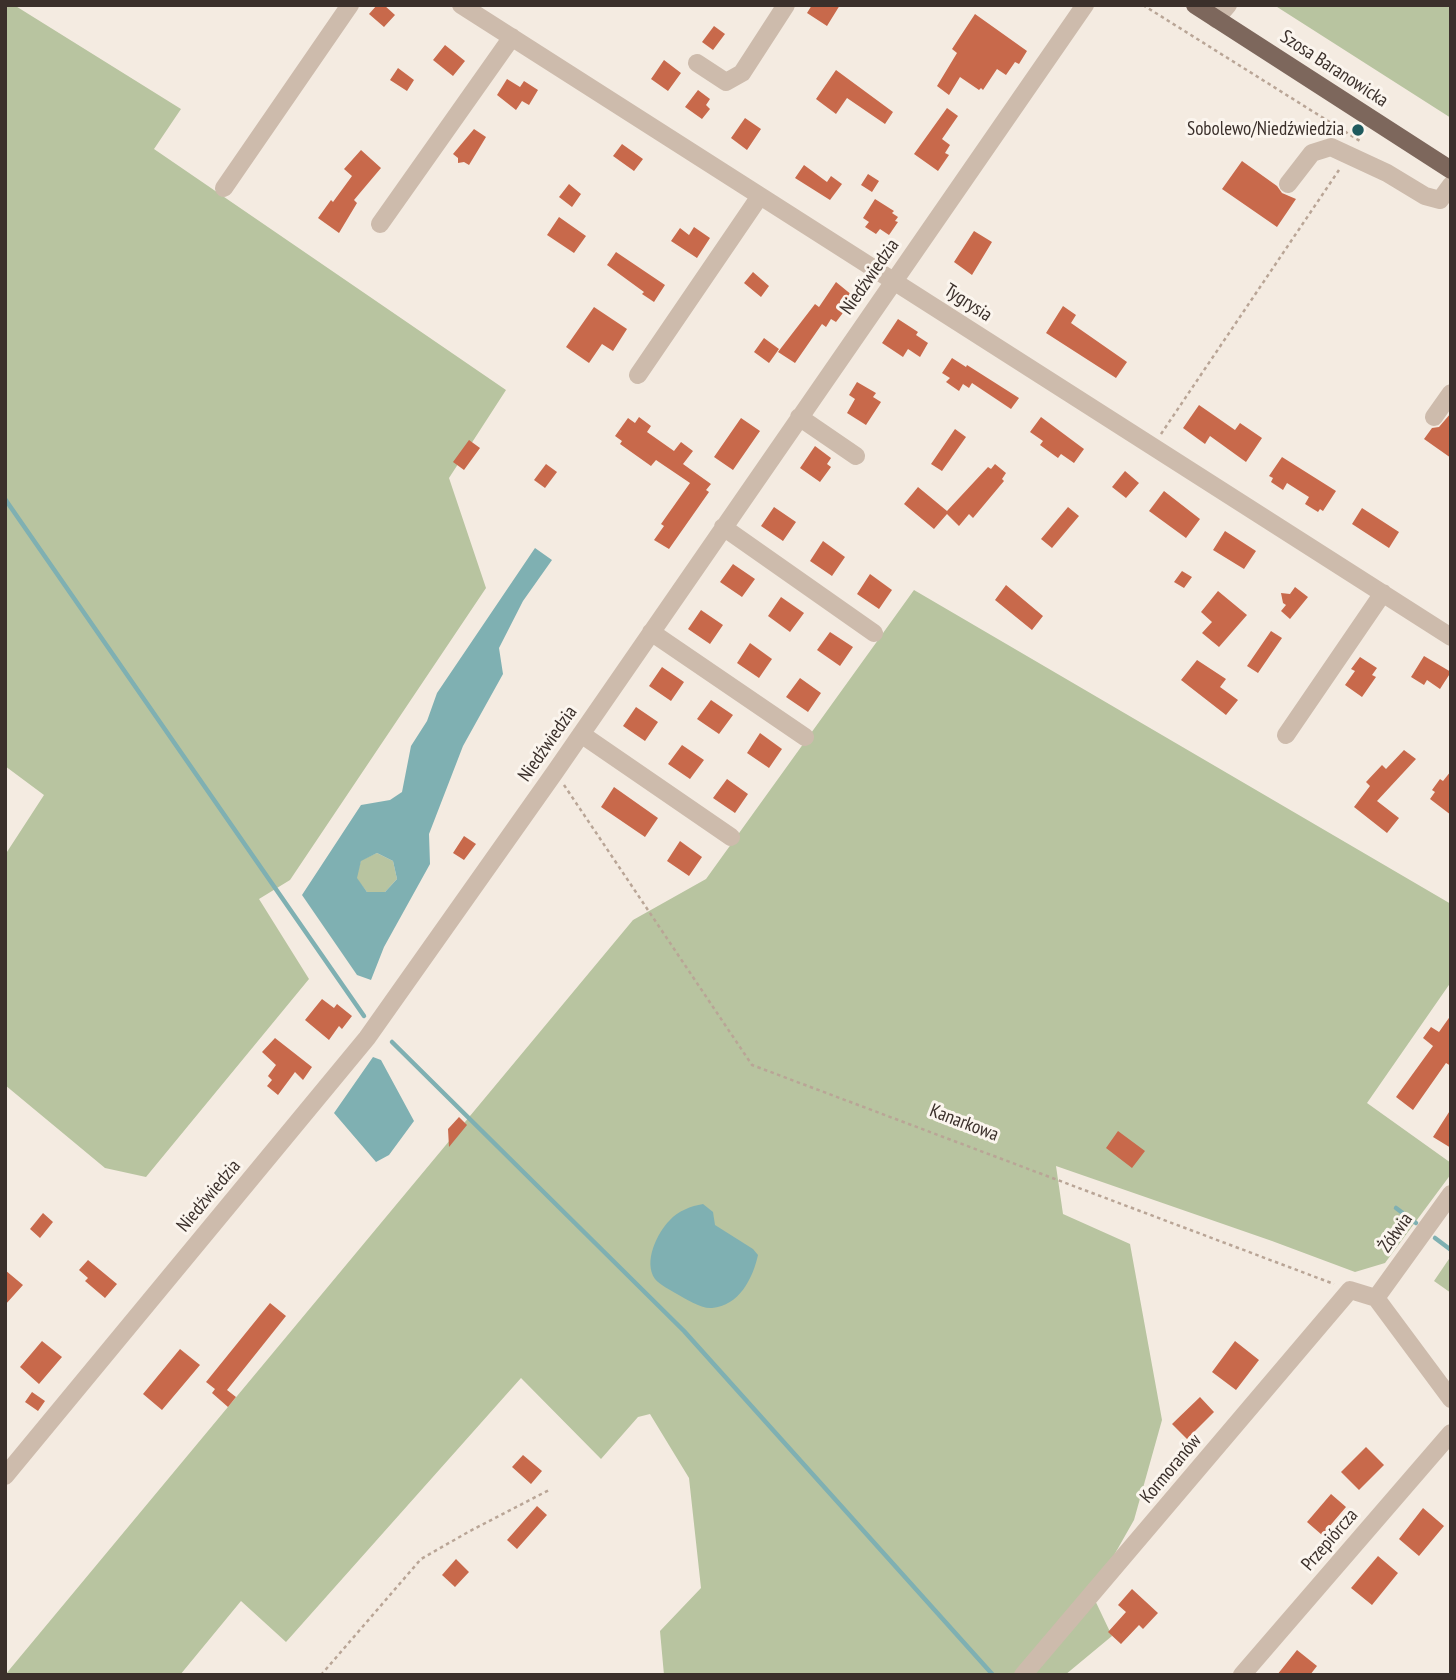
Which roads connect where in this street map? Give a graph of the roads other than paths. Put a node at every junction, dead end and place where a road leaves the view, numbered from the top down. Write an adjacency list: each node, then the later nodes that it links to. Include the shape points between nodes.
1 (350, 5): 12 (street)
2 (461, 5): 7 (street, Tygrysia)
3 (786, 5): 8 (street, via 742,73 726,82)
4 (1085, 5): 15 (street, Niedźwiedzia)
5 (1195, 5): 6 (main road, Szosa Baranowicka)
6 (1222, 12): 9 (main road, Szosa Baranowicka)
7 (512, 37): 13 (street, Tygrysia); 14 (street)
8 (697, 63)
9 (1451, 170)
10 (1287, 184): 11 (street, via 1312,153 1331,147 1425,196 1440,200)
11 (1451, 185)
12 (224, 188)
13 (760, 196): 15 (street, Tygrysia); 16 (street)
14 (380, 224)
15 (893, 280): 18 (street, Niedźwiedzia); 22 (street, Tygrysia)
16 (638, 375)
17 (1451, 393): 19 (street)
18 (799, 417): 20 (street); 21 (street, Niedźwiedzia)
19 (1434, 417)
20 (856, 456)
21 (723, 527): 23 (street, Niedźwiedzia); 24 (street)
22 (1383, 593): 25 (street, Tygrysia); 27 (street)
23 (651, 632): 26 (street, Niedźwiedzia); 28 (street)
24 (874, 633)
25 (1451, 637)
26 (581, 734): 29 (street); 34 (street, Niedźwiedzia, via 367,1038)
27 (1286, 735)
28 (805, 737)
29 (731, 837)
30 (1451, 1194): 31 (street, Żółwia)
31 (1376, 1298): 32 (street); 35 (street, Kormoranów, via 1350,1290)
32 (1451, 1399)
33 (1451, 1433): 36 (street, Przepiórcza)
34 (5, 1476)
35 (1023, 1675)
36 (1242, 1675)

